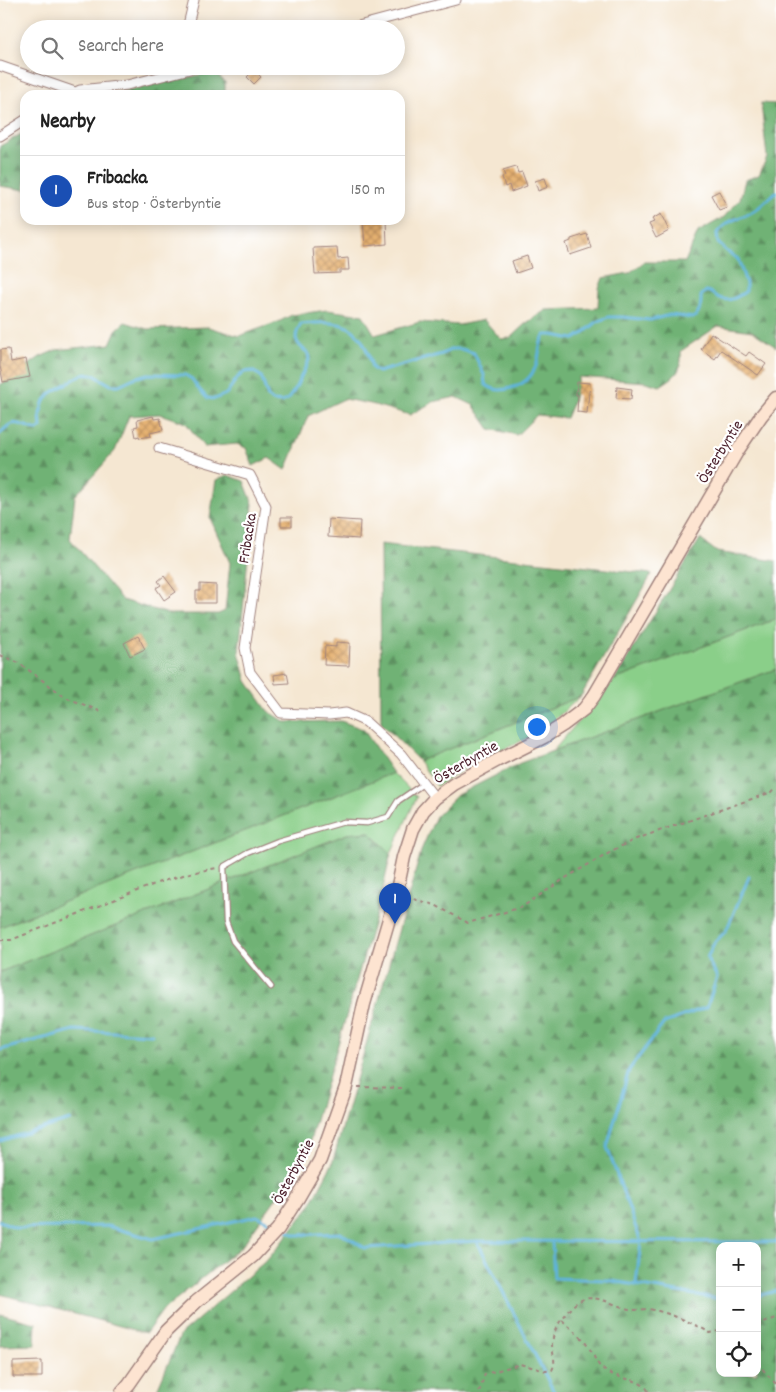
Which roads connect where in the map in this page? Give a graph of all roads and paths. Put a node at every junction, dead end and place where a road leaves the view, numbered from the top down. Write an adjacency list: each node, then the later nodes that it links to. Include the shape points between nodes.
1 (194, 0): 3 (street)
2 (456, 0): 4 (street)
3 (189, 20)
4 (380, 20)
5 (0, 66): 6 (street)
6 (20, 74)
7 (23, 75): 9 (street)
8 (163, 75): 10 (street, via 126,86)
9 (62, 90)
10 (80, 90)
11 (20, 123): 12 (street)
12 (0, 136)
13 (776, 398): 21 (street, Österbyntie, via 738,450 584,709 544,737 454,784)
14 (159, 448): 17 (street, Fribacka, via 250,475 266,506 245,648 250,672 281,712 346,714 366,722 401,754)
15 (0, 655): 16 (path, via 19,663 65,697)
16 (104, 712)
17 (424, 783): 21 (street, Fribacka); 22 (lane, via 398,801 388,818 367,823 344,822 278,841)
18 (776, 787): 19 (path)
19 (772, 792): 20 (path); 23 (path, via 636,839 564,879 522,907 468,922 435,905)
20 (776, 794)
21 (435, 798): 23 (street, Österbyntie, via 413,829)
22 (224, 867): 24 (path, via 160,882 11,940); 25 (lane, via 226,922 233,941)
23 (396, 895): 26 (street, Österbyntie, via 364,1004)
24 (0, 940)
25 (271, 987)
26 (346, 1087): 27 (path); 34 (street, Österbyntie, via 320,1160 278,1229 253,1256 166,1331)
27 (403, 1088)
28 (776, 1318): 30 (path)
29 (561, 1320): 31 (path, via 576,1302 596,1298 631,1310 659,1311 710,1333); 35 (path, via 552,1344 555,1364 552,1370 520,1364 485,1374); 36 (path, via 586,1342 603,1370 645,1386)
30 (761, 1324)
31 (716, 1332)
32 (761, 1367): 33 (path)
33 (776, 1384)
34 (122, 1392)
35 (479, 1392)
36 (648, 1392)

